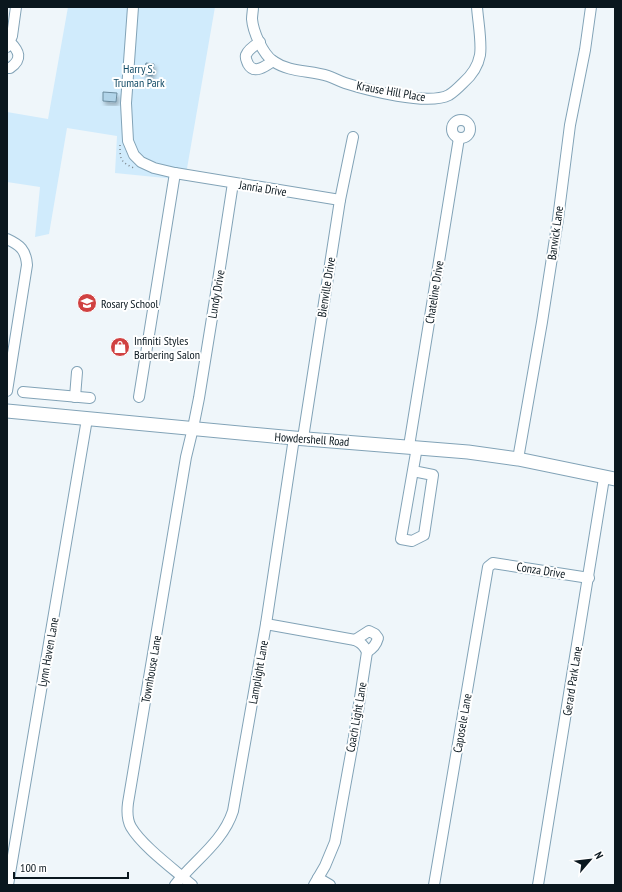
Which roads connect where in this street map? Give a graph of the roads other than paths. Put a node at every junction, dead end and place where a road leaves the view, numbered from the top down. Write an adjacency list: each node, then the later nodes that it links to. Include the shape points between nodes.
1 (16, 7): 7 (street)
2 (133, 7): 12 (street, Janria Drive, via 126,103 128,141 134,155 141,162)
3 (253, 7): 6 (street, via 252,20)
4 (477, 7): 8 (street, Krause Hill Place, via 480,45 477,65 466,81 448,95 424,99 389,94 323,74 287,69)
5 (591, 7): 27 (street, Barwick Lane)
6 (260, 42): 8 (street, Krause Hill Place, via 264,53); 8 (street, via 246,54 250,67 261,69)
7 (9, 44): 9 (street, via 16,48 18,59 16,64)
8 (273, 61)
9 (7, 68)
10 (353, 137): 14 (street, Bienville Drive)
11 (459, 138): 26 (street, Chateline Drive)
12 (180, 174): 13 (street, Janria Drive); 20 (street)
13 (233, 183): 14 (street, Janria Drive); 24 (street, Lundy Drive)
14 (340, 200): 25 (street, Bienville Drive)
15 (7, 239): 17 (street, via 21,248 27,256 28,265)
16 (77, 372): 19 (street)
17 (7, 391)
18 (23, 392): 19 (street)
19 (75, 397): 21 (street)
20 (139, 397)
21 (90, 398)
22 (7, 411): 23 (main road, Howdershell Road)
23 (87, 419): 24 (main road, Howdershell Road); 37 (street, Lynn Haven Lane)
24 (193, 428): 25 (main road, Howdershell Road); 35 (street, Townhouse Lane, via 128,807 128,820 136,834)
25 (298, 438): 26 (main road, Howdershell Road); 32 (street, Lamplight Lane)
26 (413, 446): 27 (main road, Howdershell Road); 28 (street, Chateline Drive)
27 (518, 459): 29 (main road, Howdershell Road)
28 (413, 471): 28 (street, Chateline Drive, via 401,539 412,541 424,534 433,475)
29 (610, 478): 31 (street, Gerard Park Lane)
30 (492, 563): 31 (street, Conza Drive); 41 (street, Caposele Lane, via 488,567)
31 (589, 578): 42 (street, Gerard Park Lane)
32 (266, 624): 33 (street); 35 (street, Lamplight Lane, via 233,811 227,827 218,839)
33 (355, 640): 34 (street, via 361,642); 34 (street, via 369,631 375,634 378,638 377,643)
34 (366, 652): 36 (street, Coach Light Lane, via 354,737 334,842)
35 (182, 876): 38 (street, Lamplight Lane); 39 (street, Townhouse Lane)
36 (316, 882): 40 (street)
37 (8, 885)
38 (175, 885)
39 (192, 885)
40 (330, 885)
41 (434, 885)
42 (538, 885)

